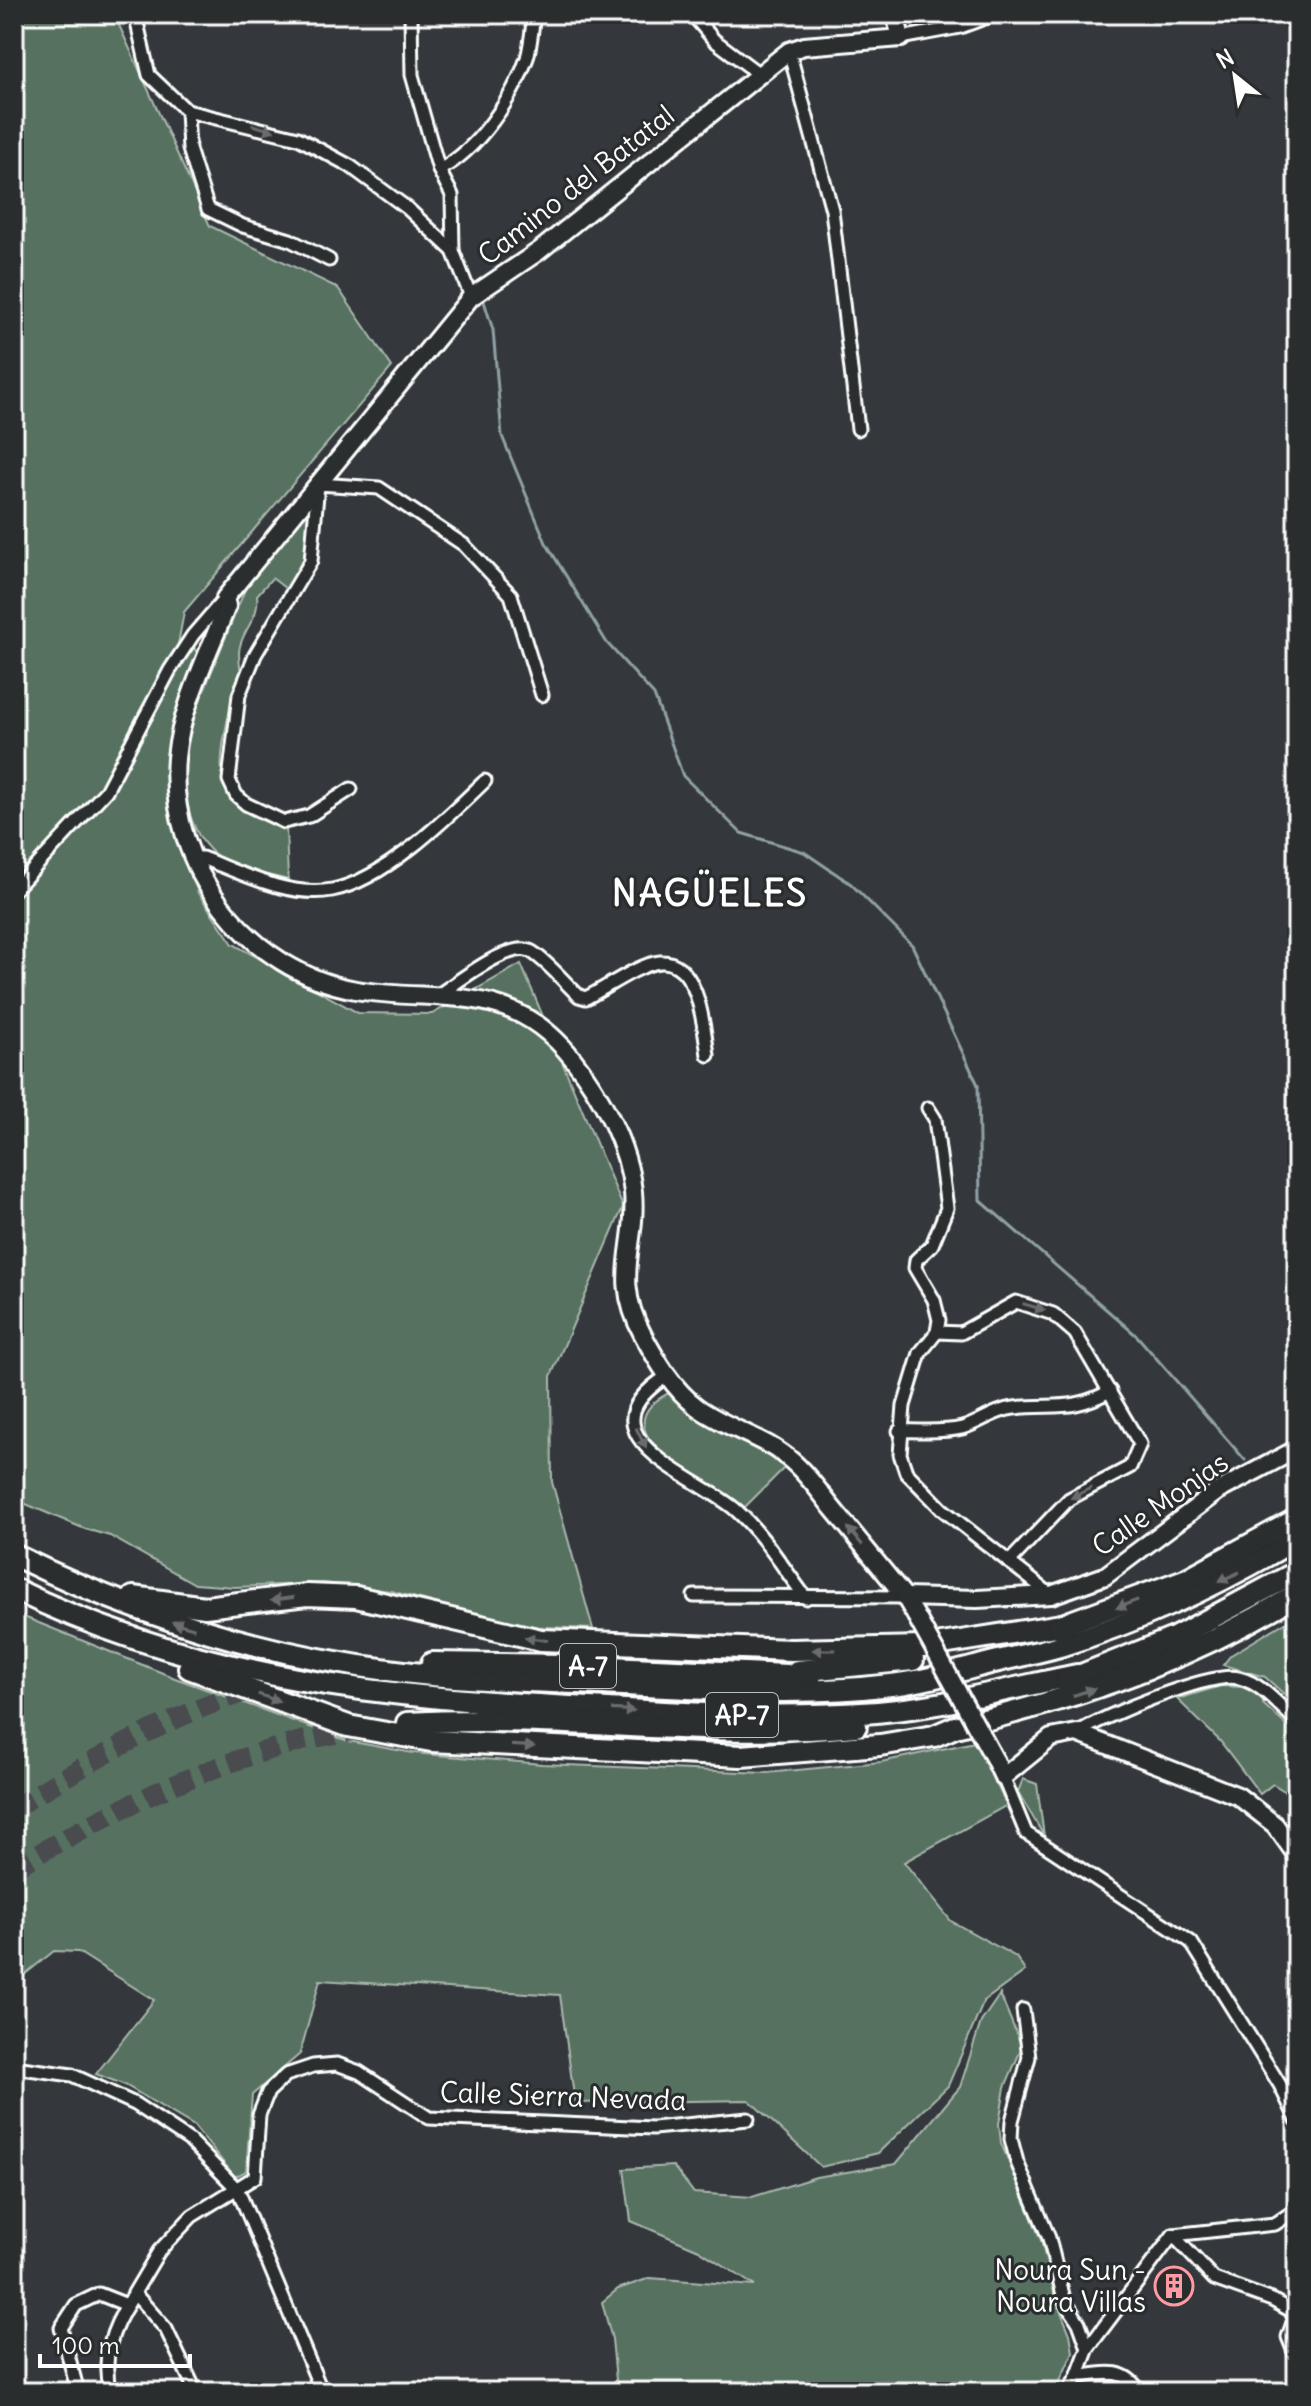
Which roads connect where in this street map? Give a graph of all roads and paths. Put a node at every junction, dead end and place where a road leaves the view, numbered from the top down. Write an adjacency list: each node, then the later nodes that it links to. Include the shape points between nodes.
1 (135, 14): 10 (street, via 149,75)
2 (411, 14): 11 (street, via 412,75)
3 (534, 14): 11 (street, via 528,54 510,93 471,146)
4 (692, 14): 9 (street, via 714,40)
5 (895, 14): 7 (street)
6 (995, 14): 7 (street, Camino del Batatal)
7 (901, 38): 8 (street, Camino del Batatal)
8 (789, 51): 9 (street, Camino del Batatal); 15 (street, via 832,210)
9 (759, 74): 14 (street, Camino del Batatal, via 539,251)
10 (187, 111): 12 (street, Camino del Batatal, one-way to 12, via 323,148 407,208); 13 (street, via 189,149 208,209)
11 (439, 170): 12 (street, via 452,195)
12 (453, 251): 14 (street, Camino del Batatal)
13 (329, 260)
14 (471, 297): 16 (street)
15 (858, 429)
16 (318, 484): 17 (street); 20 (street, via 379,488 464,545 511,595); 22 (street, via 311,561 255,655 239,695 229,780 246,804 284,822 309,816)
17 (225, 598): 18 (street); 19 (street, via 227,606)
18 (193, 635): 19 (street); 24 (street, via 106,791)
19 (211, 648): 23 (street, via 176,757 178,812)
20 (542, 695)
21 (485, 781): 23 (street, via 364,879 331,890 294,889)
22 (351, 789)
23 (193, 858): 25 (street, via 238,928 274,956 354,989)
24 (14, 890)
25 (438, 996): 26 (street, via 519,948 532,952 586,998 660,962 676,965 700,1001); 29 (street, via 461,995 516,1011 545,1030 573,1059 604,1107 626,1156 633,1194 625,1270 631,1306)
26 (708, 1055)
27 (928, 1108): 28 (street, via 937,1129 947,1208 932,1245 915,1268 934,1300)
28 (937, 1332): 30 (street, one-way to 30, via 961,1333 1016,1302 1033,1306 1053,1314 1075,1333); 31 (street, via 920,1353)
29 (667, 1376): 43 (street, one-way to 29, via 798,1467 771,1446 698,1408); 44 (street, one-way to 44, via 648,1388 635,1407 637,1436 648,1453 736,1510)
30 (1110, 1391): 31 (street, via 1075,1406 1000,1410 965,1427); 36 (street, one-way to 36, via 1140,1444 1134,1463 1069,1499)
31 (899, 1431): 36 (street, via 906,1472 942,1509)
32 (1297, 1449): 41 (street, Calle Monjas, via 1218,1491 1105,1576)
33 (1297, 1519): 46 (highway, one-way to 46, via 1185,1580)
34 (1297, 1538): 47 (highway, one-way to 47, via 1246,1569 1156,1611 1061,1645)
35 (14, 1555): 38 (highway, AP-7)
36 (1009, 1562): 41 (street)
37 (1297, 1572): 49 (highway, via 1186,1632)
38 (73, 1582): 46 (highway, one-way to 38, via 923,1647 856,1651 624,1645 516,1636 356,1597 307,1595 205,1607 143,1600); 48 (highway, AP-7, one-way to 38, via 231,1639 159,1618)
39 (14, 1589): 45 (highway, AP-7)
40 (1297, 1594): 53 (highway, one-way to 40, via 1127,1678 1201,1648)
41 (1051, 1595): 43 (street, Calle Monjas)
42 (694, 1596): 44 (street)
43 (905, 1597): 44 (street); 56 (street, bridge)
44 (806, 1598)
45 (70, 1614): 49 (highway, AP-7, one-way to 49, via 241,1670 344,1689 472,1702 716,1715 864,1713); 53 (highway, one-way to 53, via 92,1632 128,1646 348,1726 390,1736 741,1756 880,1745)
46 (1068, 1624): 50 (highway, via 929,1658)
47 (975, 1667): 48 (highway, AP-7, via 891,1685 743,1691 473,1678); 50 (highway, A-7)
48 (399, 1668): 50 (highway, A-7, via 490,1662)
49 (1077, 1675): 54 (highway, A-7, via 1045,1692 919,1719 817,1730)
50 (774, 1676)
51 (1297, 1722): 55 (street, via 1259,1688 1226,1675)
52 (407, 1723): 54 (highway, A-7)
53 (955, 1727): 54 (highway, via 831,1739 762,1740)
54 (733, 1731)
55 (1077, 1733): 56 (street, via 1051,1738); 57 (street, via 1238,1796 1275,1825)
56 (1003, 1777): 61 (street, via 1026,1833 1191,1942)
57 (1297, 1856)
58 (1023, 2010): 68 (street, via 1029,2057 1011,2139 1049,2238 1064,2299)
59 (14, 2067): 62 (street, via 72,2075 135,2104 189,2140)
60 (748, 2119): 62 (street, Calle Sierra Nevada, via 653,2128 429,2118 359,2072 337,2064 313,2066 286,2075 268,2092 259,2115 255,2177)
61 (1297, 2120)
62 (238, 2190): 65 (street, via 192,2216 159,2251); 74 (street)
63 (1297, 2209): 64 (street, via 1275,2224)
64 (1173, 2235): 67 (street, via 1214,2279); 68 (street)
65 (134, 2293): 66 (street); 73 (street, via 166,2329)
66 (127, 2305): 71 (street, via 99,2294 76,2305 61,2328); 72 (street, via 110,2338 105,2373)
67 (1297, 2314): 69 (street, via 1288,2337)
68 (1088, 2348): 70 (street)
69 (1297, 2359)
70 (1077, 2377): 75 (street); 76 (street, via 1115,2371 1134,2381)
71 (78, 2392)
72 (110, 2392)
73 (196, 2392)
74 (322, 2392)
75 (1068, 2392)
76 (1140, 2392)

